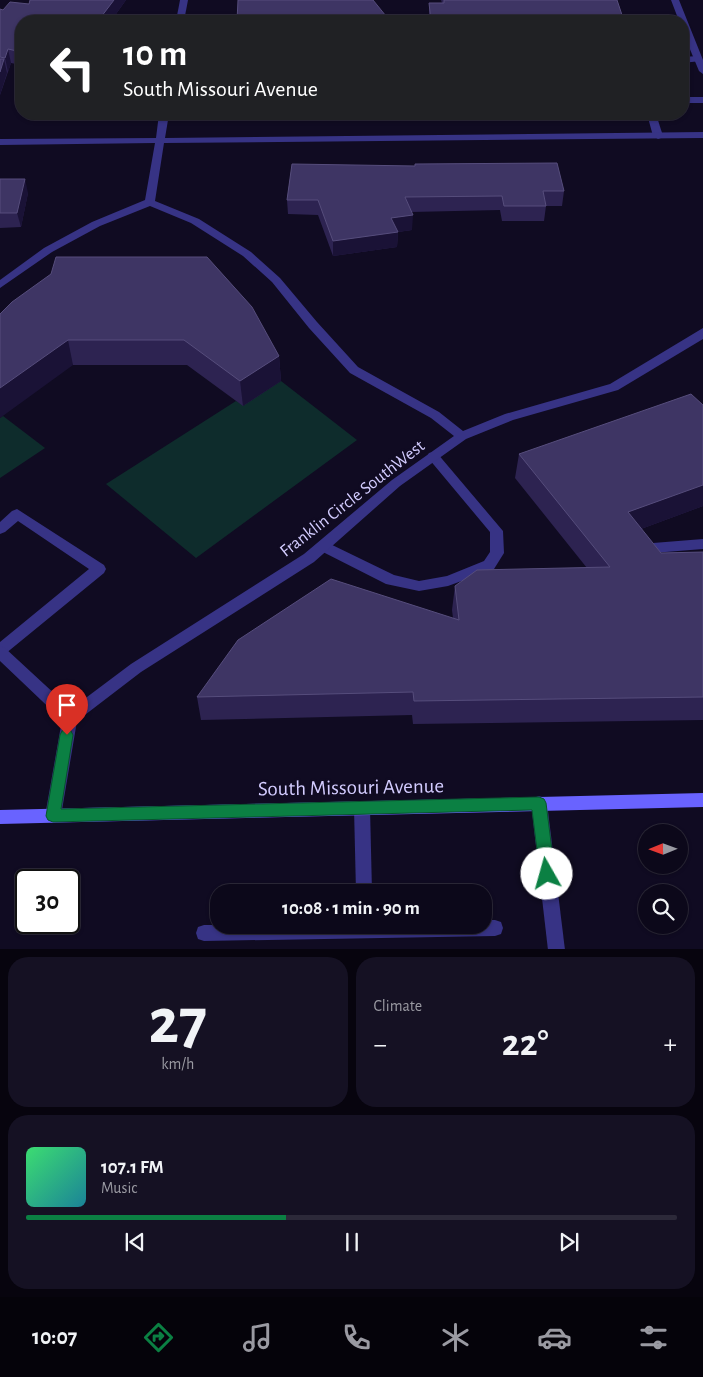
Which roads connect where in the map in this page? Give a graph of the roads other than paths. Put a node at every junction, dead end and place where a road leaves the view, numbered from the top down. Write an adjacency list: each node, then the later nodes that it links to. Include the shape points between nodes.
1 (184, 0): 3 (street)
2 (675, 0): 4 (street)
3 (181, 15)
4 (680, 15)
5 (689, 38): 6 (street)
6 (698, 59): 7 (street); 8 (street)
7 (689, 60)
8 (703, 71)
9 (689, 100): 10 (street)
10 (703, 100)
11 (163, 120): 15 (street)
12 (653, 120): 14 (street)
13 (703, 135): 14 (street)
14 (658, 136): 15 (street)
15 (160, 140): 16 (street); 17 (street)
16 (0, 142)
17 (150, 202): 18 (street, via 96,224 48,250); 20 (street, via 195,221 247,254 276,280 354,370 435,414)
18 (0, 285)
19 (703, 332): 20 (street, Franklin Circle SouthWest, via 614,387 509,417)
20 (462, 436): 21 (street, Franklin Circle SouthWest)
21 (432, 456): 24 (street, Franklin Circle SouthWest); 24 (street, via 496,531 497,552 489,565 448,581 419,586 391,580)
22 (0, 529): 26 (street, via 16,514 99,569)
23 (703, 544): 25 (street)
24 (324, 546): 27 (street, Franklin Circle SouthWest, via 136,668)
25 (653, 548)
26 (0, 651): 27 (street)
27 (70, 718): 31 (street)
28 (703, 800): 29 (main road, South Missouri Avenue)
29 (539, 803): 30 (main road, South Missouri Avenue); 36 (street)
30 (362, 808): 31 (main road, South Missouri Avenue); 33 (street)
31 (53, 816): 32 (main road, South Missouri Avenue)
32 (0, 817)
33 (364, 884)
34 (204, 933): 35 (street)
35 (210, 933)
36 (557, 949)

